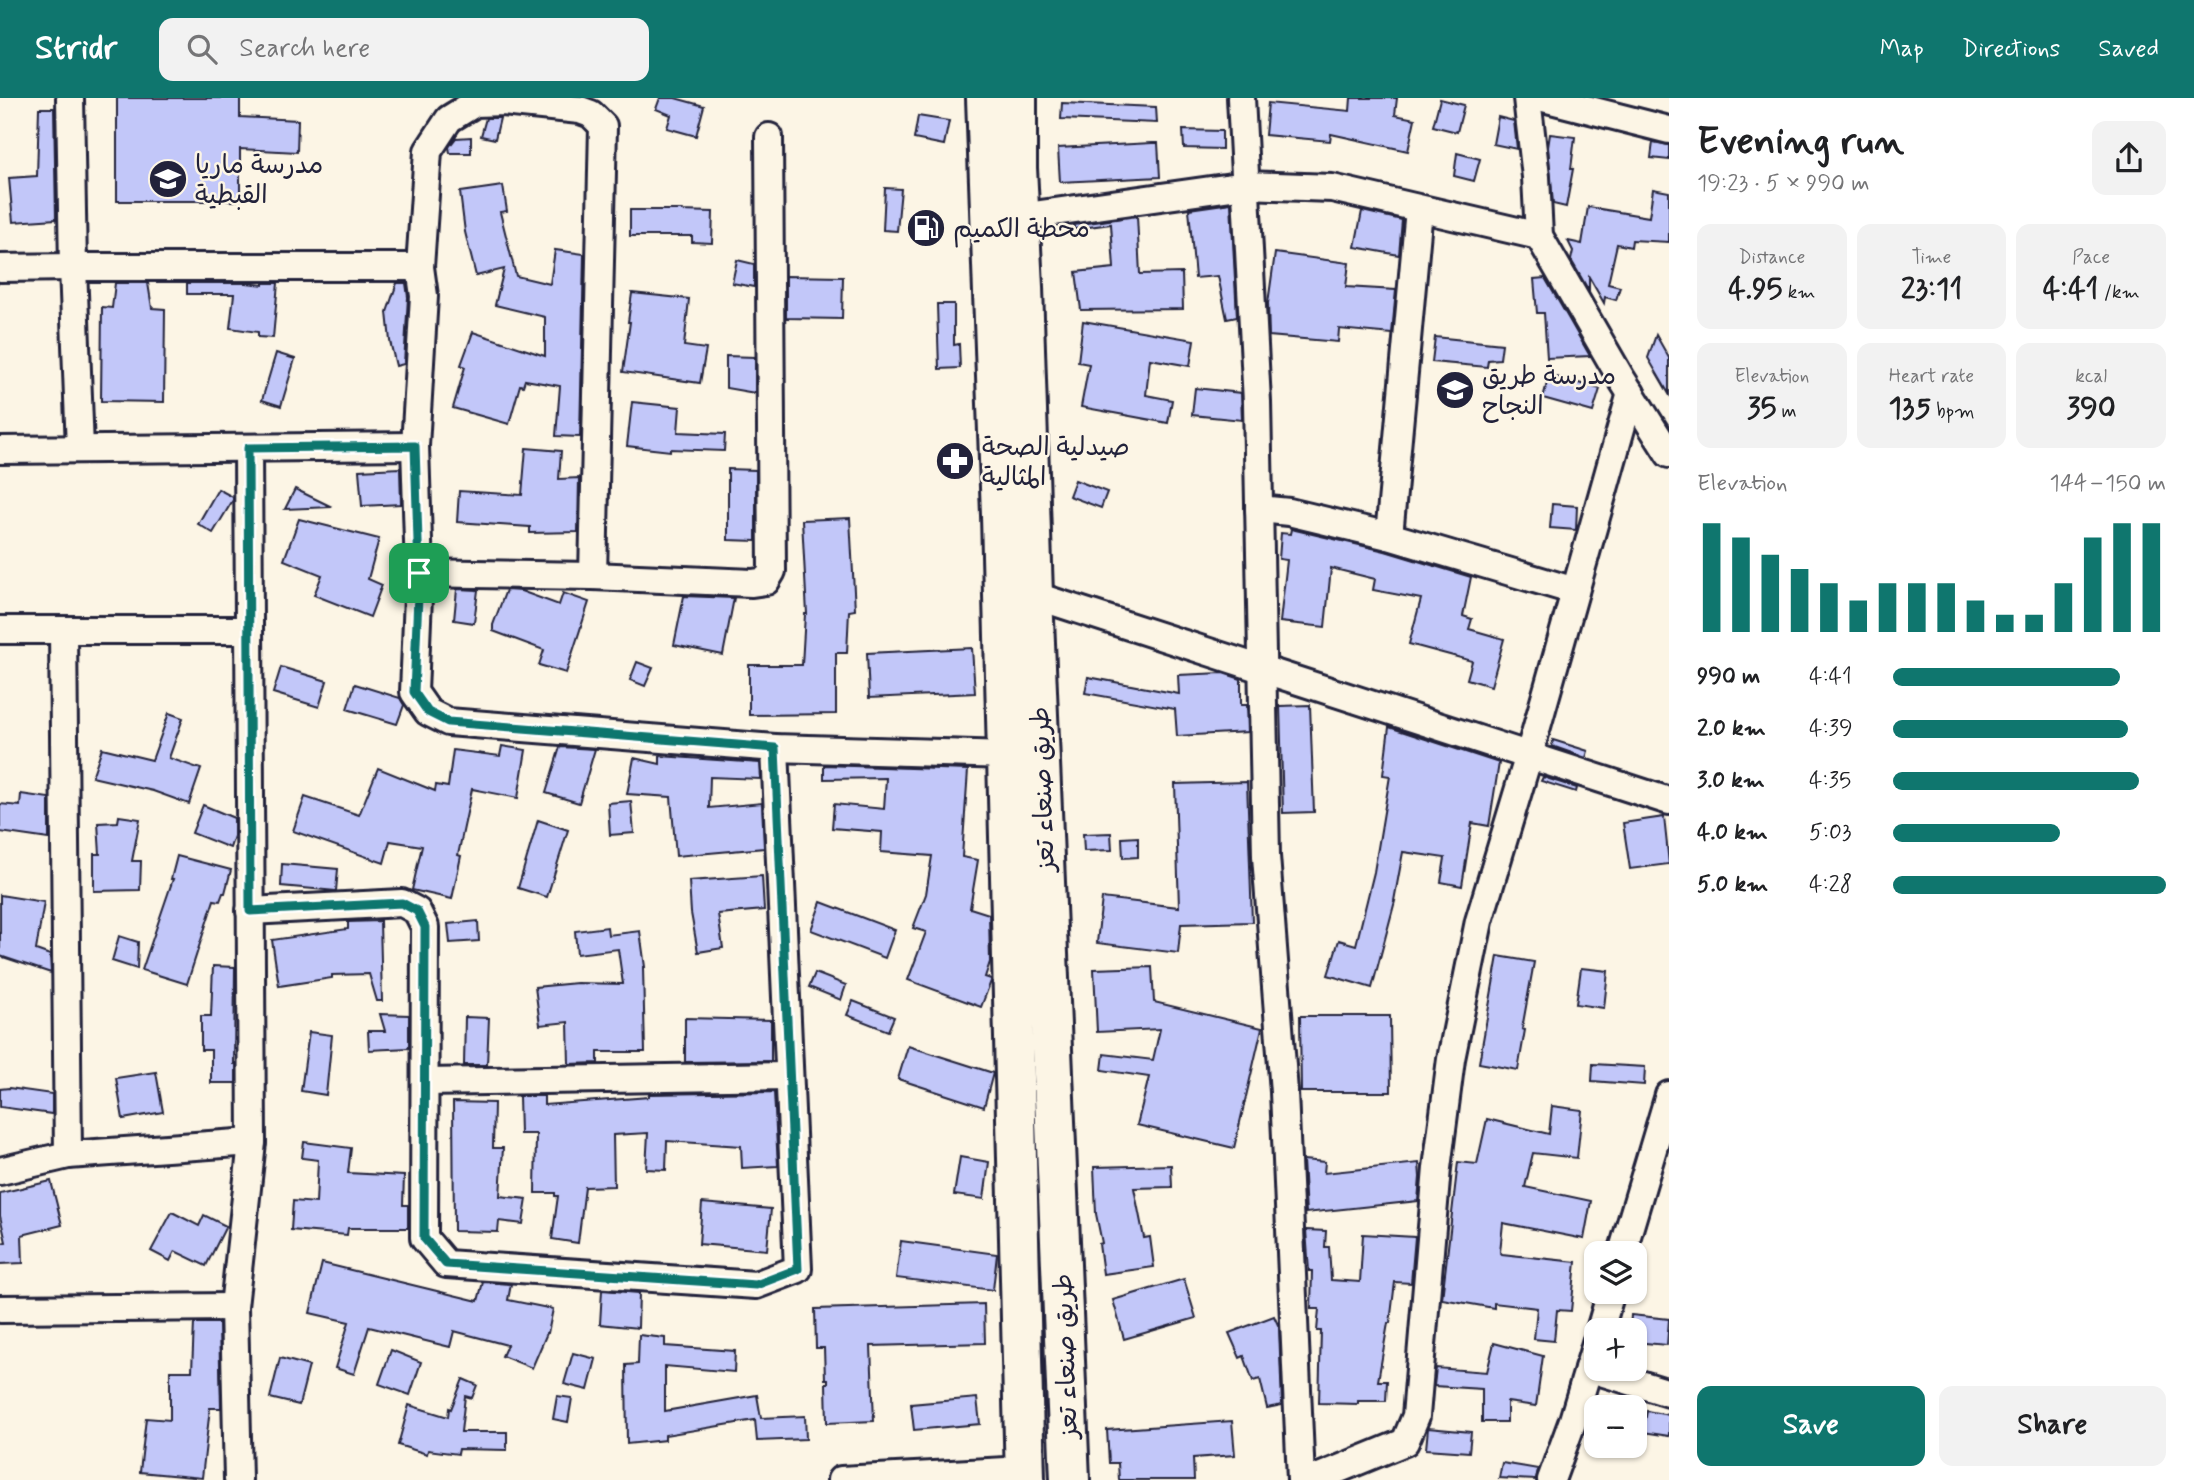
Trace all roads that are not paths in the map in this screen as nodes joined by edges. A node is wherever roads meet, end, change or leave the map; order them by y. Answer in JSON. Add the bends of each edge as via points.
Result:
{"nodes":[{"id":1,"x":70,"y":98,"type":"edge"},
{"id":2,"x":986,"y":98,"type":"edge"},
{"id":3,"x":1017,"y":98,"type":"edge"},
{"id":4,"x":1241,"y":98,"type":"edge"},
{"id":5,"x":1527,"y":98,"type":"edge"},
{"id":6,"x":1559,"y":100,"type":"edge"},
{"id":7,"x":1669,"y":130,"type":"edge"},
{"id":8,"x":769,"y":137,"type":"dead end"},
{"id":9,"x":1246,"y":185,"type":"junction"},
{"id":10,"x":1419,"y":209,"type":"junction"},
{"id":11,"x":1020,"y":217,"type":"junction"},
{"id":12,"x":1539,"y":236,"type":"junction"},
{"id":13,"x":73,"y":267,"type":"junction"},
{"id":14,"x":420,"y":267,"type":"junction"},
{"id":15,"x":0,"y":268,"type":"edge"},
{"id":16,"x":1008,"y":286,"type":"junction"},
{"id":17,"x":1630,"y":393,"type":"junction"},
{"id":18,"x":415,"y":446,"type":"junction"},
{"id":19,"x":248,"y":448,"type":"junction"},
{"id":20,"x":80,"y":449,"type":"junction"},
{"id":21,"x":0,"y":450,"type":"edge"},
{"id":22,"x":1669,"y":454,"type":"edge"},
{"id":23,"x":1259,"y":509,"type":"junction"},
{"id":24,"x":1388,"y":536,"type":"junction"},
{"id":25,"x":419,"y":573,"type":"junction"},
{"id":26,"x":593,"y":576,"type":"junction"},
{"id":27,"x":1575,"y":591,"type":"junction"},
{"id":28,"x":1033,"y":595,"type":"junction"},
{"id":29,"x":0,"y":630,"type":"edge"},
{"id":30,"x":63,"y":630,"type":"junction"},
{"id":31,"x":249,"y":630,"type":"junction"},
{"id":32,"x":1263,"y":670,"type":"junction"},
{"id":33,"x":775,"y":748,"type":"junction"},
{"id":34,"x":1008,"y":755,"type":"junction"},
{"id":35,"x":1529,"y":755,"type":"junction"},
{"id":36,"x":1669,"y":800,"type":"edge"},
{"id":37,"x":250,"y":911,"type":"junction"},
{"id":38,"x":789,"y":1076,"type":"junction"},
{"id":39,"x":425,"y":1082,"type":"junction"},
{"id":40,"x":1669,"y":1095,"type":"edge"},
{"id":41,"x":252,"y":1142,"type":"junction"},
{"id":42,"x":68,"y":1154,"type":"junction"},
{"id":43,"x":0,"y":1171,"type":"edge"},
{"id":44,"x":1626,"y":1241,"type":"edge"},
{"id":45,"x":234,"y":1307,"type":"junction"},
{"id":46,"x":0,"y":1309,"type":"edge"},
{"id":47,"x":1584,"y":1380,"type":"edge"},
{"id":48,"x":1630,"y":1381,"type":"edge"},
{"id":49,"x":1669,"y":1393,"type":"edge"},
{"id":50,"x":1025,"y":1475,"type":"edge"},
{"id":51,"x":238,"y":1480,"type":"edge"},
{"id":52,"x":841,"y":1480,"type":"edge"},
{"id":53,"x":1070,"y":1480,"type":"edge"},
{"id":54,"x":1301,"y":1480,"type":"edge"},
{"id":55,"x":1312,"y":1480,"type":"edge"},
{"id":56,"x":1551,"y":1480,"type":"edge"}],
"edges":[{"from":1,"to":13,"type":"street"},
{"from":2,"to":16,"type":"highway","name":"طريق صنعاء تعز"},
{"from":3,"to":11,"type":"highway","name":"طريق صنعاء تعز"},
{"from":4,"to":9,"type":"street"},
{"from":5,"to":12,"type":"street"},
{"from":6,"to":7,"type":"street"},
{"from":8,"to":26,"type":"street","via":[[772,571],[766,581],[752,583]]},
{"from":9,"to":10,"type":"street","via":[[1332,188]]},
{"from":9,"to":11,"type":"street"},
{"from":9,"to":23,"type":"street"},
{"from":10,"to":12,"type":"street"},
{"from":10,"to":24,"type":"street"},
{"from":11,"to":16,"type":"highway","name":"طريق صنعاء تعز"},
{"from":12,"to":17,"type":"street"},
{"from":13,"to":14,"type":"street"},
{"from":13,"to":15,"type":"street"},
{"from":13,"to":20,"type":"street"},
{"from":14,"to":18,"type":"street","via":[[424,296]]},
{"from":14,"to":26,"type":"street","via":[[428,151],[449,119],[475,103],[503,102],[580,110],[603,126]]},
{"from":16,"to":28,"type":"highway","name":"طريق صنعاء تعز"},
{"from":16,"to":34,"type":"highway","name":"طريق صنعاء تعز","via":[[1001,516]]},
{"from":17,"to":22,"type":"street"},
{"from":17,"to":27,"type":"street"},
{"from":18,"to":19,"type":"street"},
{"from":18,"to":25,"type":"street"},
{"from":19,"to":20,"type":"street"},
{"from":19,"to":31,"type":"street"},
{"from":20,"to":21,"type":"street"},
{"from":23,"to":24,"type":"street"},
{"from":23,"to":32,"type":"street"},
{"from":24,"to":27,"type":"street"},
{"from":25,"to":26,"type":"street"},
{"from":25,"to":33,"type":"street","via":[[414,692],[428,712],[448,722]]},
{"from":27,"to":35,"type":"street"},
{"from":28,"to":32,"type":"street"},
{"from":28,"to":53,"type":"highway","name":"طريق صنعاء تعز"},
{"from":29,"to":30,"type":"street"},
{"from":30,"to":31,"type":"street"},
{"from":30,"to":42,"type":"street"},
{"from":31,"to":37,"type":"street"},
{"from":32,"to":35,"type":"street"},
{"from":32,"to":54,"type":"street","via":[[1266,856],[1284,1092]]},
{"from":33,"to":34,"type":"street"},
{"from":33,"to":38,"type":"street"},
{"from":34,"to":50,"type":"highway","name":"طريق صنعاء تعز"},
{"from":35,"to":36,"type":"street"},
{"from":35,"to":55,"type":"street","via":[[1479,920],[1451,1059],[1416,1416],[1405,1442]]},
{"from":37,"to":39,"type":"street","via":[[402,903],[417,911],[425,927]]},
{"from":37,"to":41,"type":"street"},
{"from":38,"to":39,"type":"street"},
{"from":38,"to":39,"type":"street","via":[[798,1269],[756,1285],[446,1264],[424,1238]]},
{"from":40,"to":44,"type":"street"},
{"from":41,"to":42,"type":"street"},
{"from":41,"to":45,"type":"street"},
{"from":42,"to":43,"type":"street"},
{"from":45,"to":46,"type":"street"},
{"from":45,"to":51,"type":"street"},
{"from":47,"to":56,"type":"street"},
{"from":48,"to":49,"type":"street"},
{"from":50,"to":52,"type":"street"}]}
